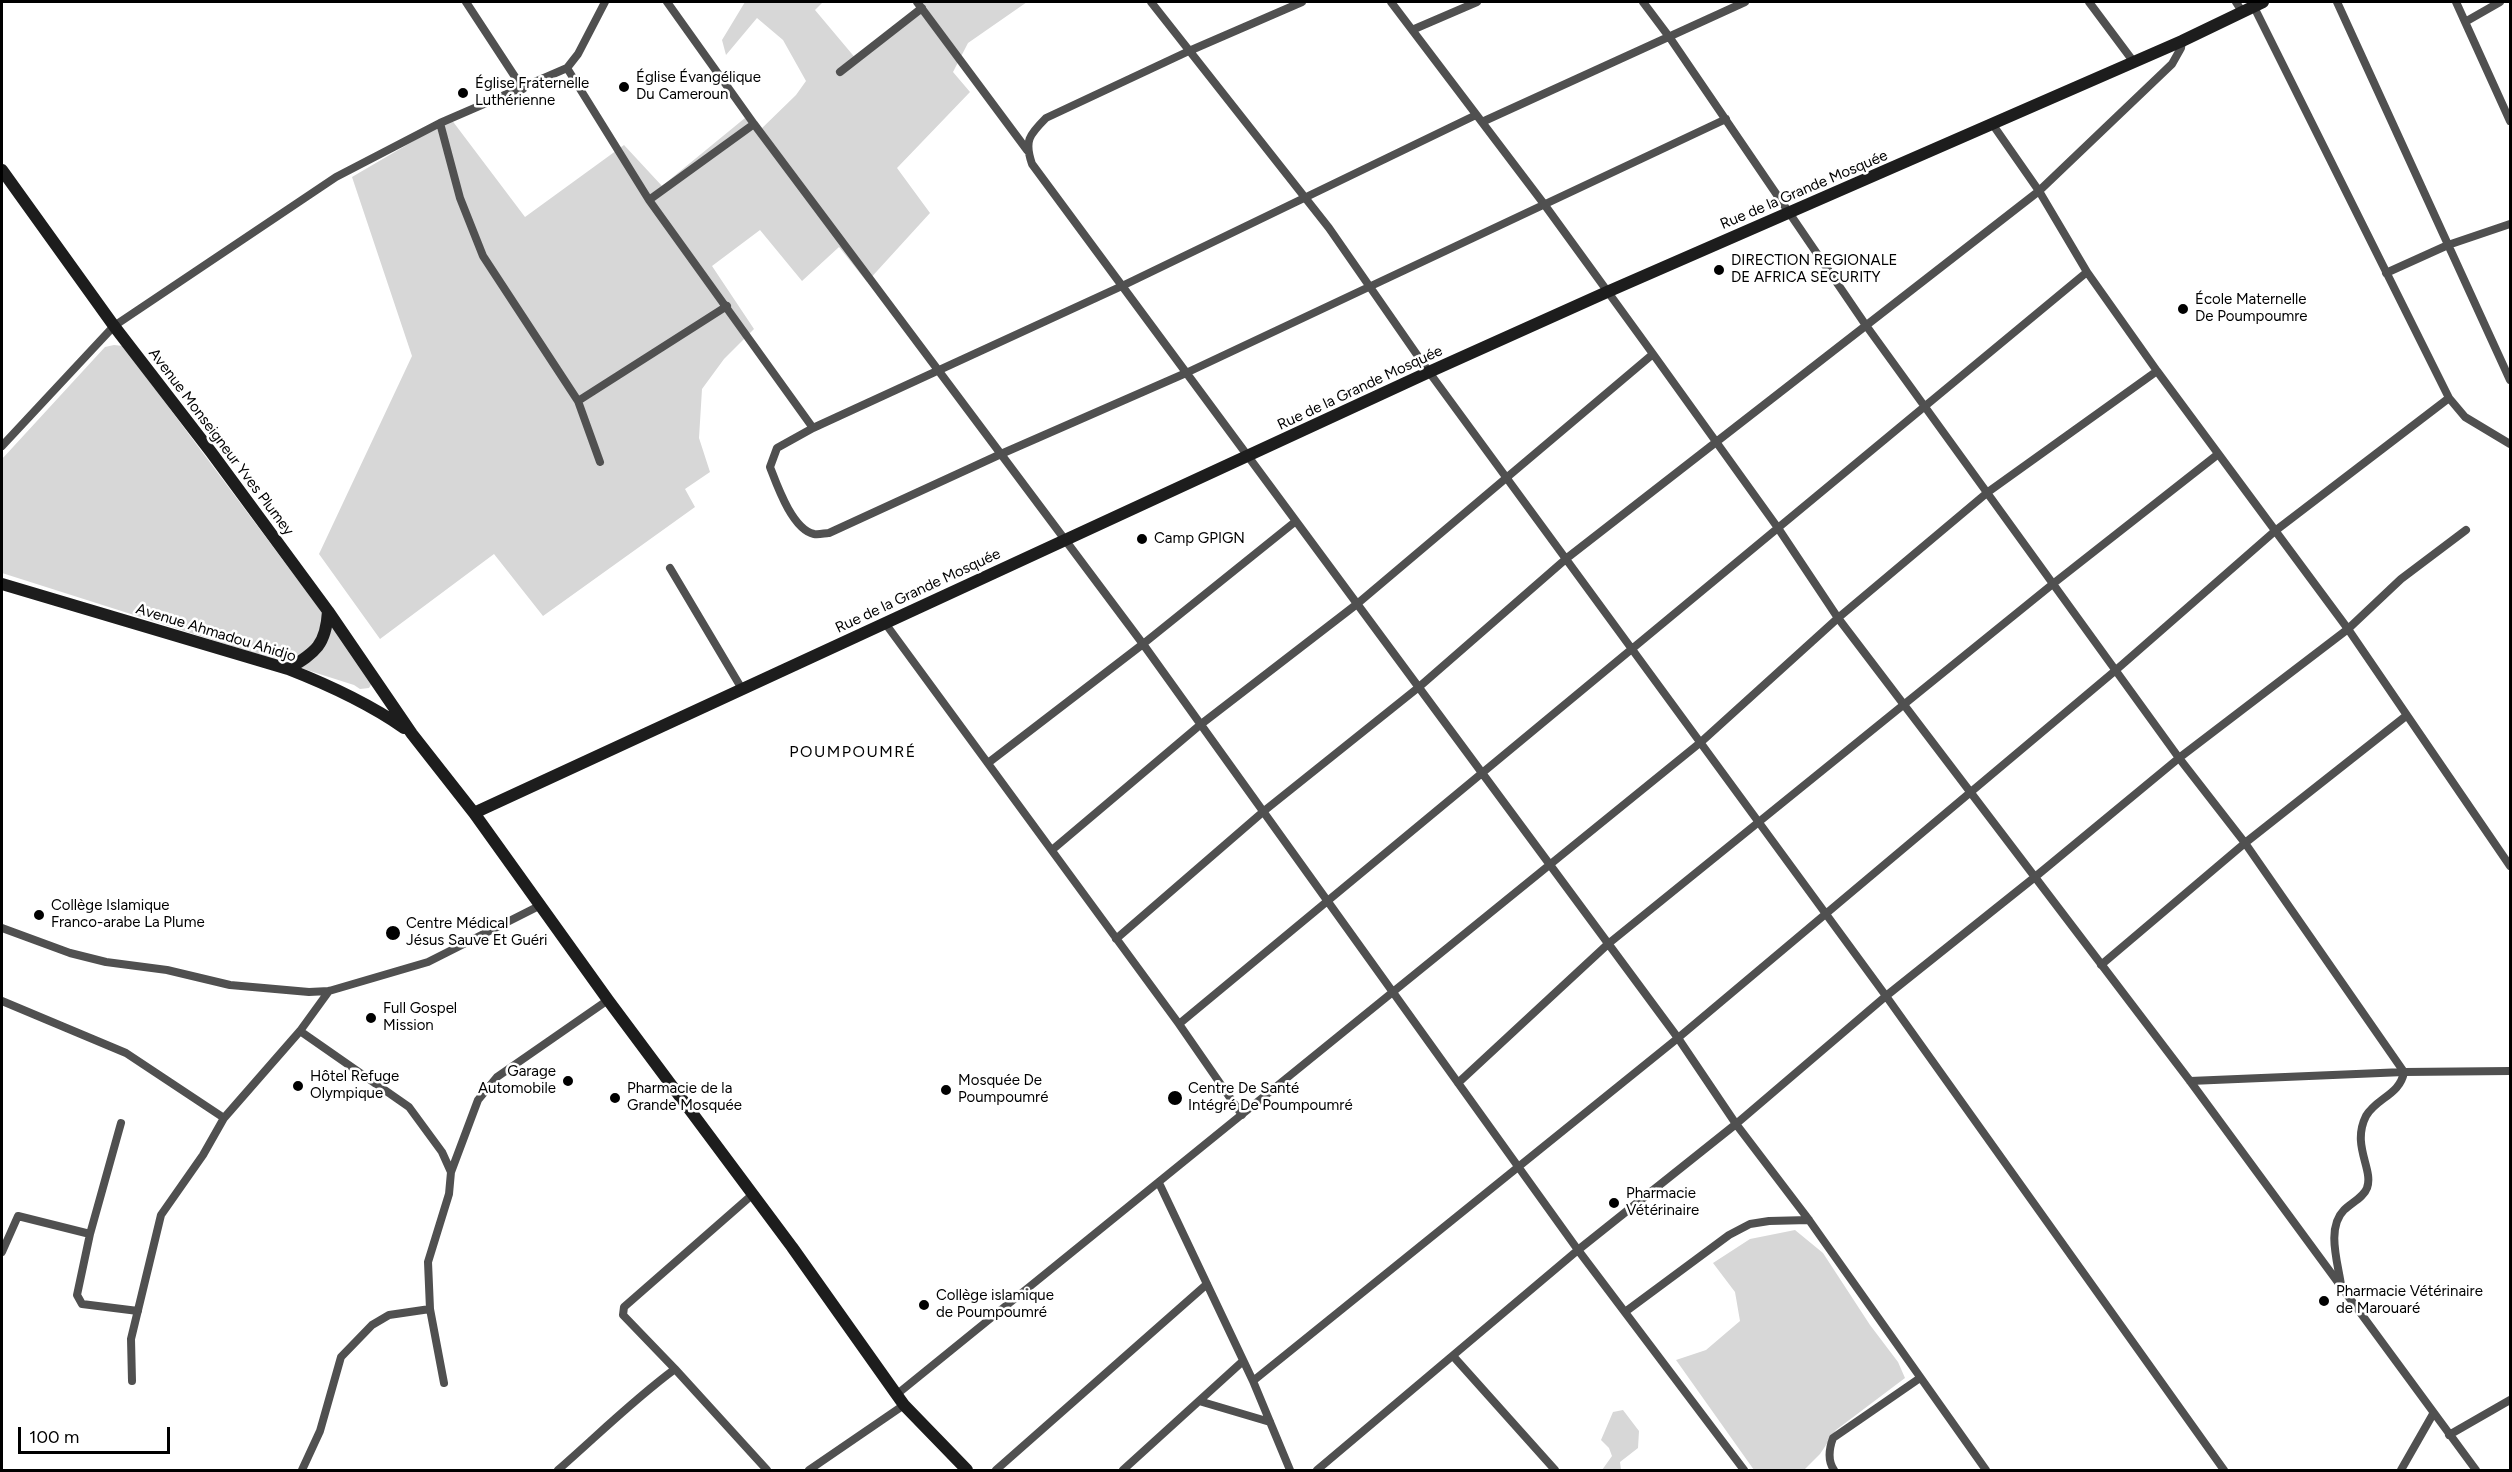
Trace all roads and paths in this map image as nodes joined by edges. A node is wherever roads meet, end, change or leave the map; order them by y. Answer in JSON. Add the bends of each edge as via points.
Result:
{"nodes":[{"id":1,"x":466,"y":2,"type":"edge"},
{"id":2,"x":605,"y":2,"type":"edge"},
{"id":3,"x":667,"y":2,"type":"edge"},
{"id":4,"x":1151,"y":2,"type":"edge"},
{"id":5,"x":1302,"y":2,"type":"edge"},
{"id":6,"x":1390,"y":2,"type":"edge"},
{"id":7,"x":1477,"y":2,"type":"edge"},
{"id":8,"x":1643,"y":2,"type":"edge"},
{"id":9,"x":1745,"y":2,"type":"edge"},
{"id":10,"x":2089,"y":2,"type":"edge"},
{"id":11,"x":2236,"y":2,"type":"edge"},
{"id":12,"x":2337,"y":2,"type":"edge"},
{"id":13,"x":2456,"y":2,"type":"edge"},
{"id":14,"x":2500,"y":2,"type":"edge"},
{"id":15,"x":919,"y":5,"type":"edge"},
{"id":16,"x":2253,"y":7,"type":"edge"},
{"id":17,"x":2464,"y":22,"type":"junction"},
{"id":18,"x":1412,"y":30,"type":"junction"},
{"id":19,"x":1670,"y":38,"type":"junction"},
{"id":20,"x":2182,"y":42,"type":"junction"},
{"id":21,"x":1190,"y":51,"type":"junction"},
{"id":22,"x":2133,"y":61,"type":"junction"},
{"id":23,"x":567,"y":68,"type":"junction"},
{"id":24,"x":840,"y":72,"type":"dead end"},
{"id":25,"x":523,"y":89,"type":"junction"},
{"id":26,"x":2506,"y":102,"type":"edge"},
{"id":27,"x":1479,"y":119,"type":"junction"},
{"id":28,"x":1726,"y":119,"type":"junction"},
{"id":29,"x":2511,"y":121,"type":"edge"},
{"id":30,"x":440,"y":123,"type":"junction"},
{"id":31,"x":754,"y":124,"type":"junction"},
{"id":32,"x":1993,"y":125,"type":"junction"},
{"id":33,"x":1027,"y":150,"type":"junction"},
{"id":34,"x":2,"y":170,"type":"edge"},
{"id":35,"x":2039,"y":191,"type":"junction"},
{"id":36,"x":1306,"y":198,"type":"junction"},
{"id":37,"x":650,"y":200,"type":"junction"},
{"id":38,"x":1544,"y":204,"type":"junction"},
{"id":39,"x":1790,"y":213,"type":"junction"},
{"id":40,"x":2511,"y":224,"type":"edge"},
{"id":41,"x":2448,"y":245,"type":"junction"},
{"id":42,"x":2088,"y":272,"type":"junction"},
{"id":43,"x":2386,"y":273,"type":"junction"},
{"id":44,"x":1370,"y":285,"type":"junction"},
{"id":45,"x":1122,"y":286,"type":"junction"},
{"id":46,"x":1607,"y":291,"type":"junction"},
{"id":47,"x":727,"y":306,"type":"junction"},
{"id":48,"x":1865,"y":324,"type":"junction"},
{"id":49,"x":114,"y":326,"type":"junction"},
{"id":50,"x":1653,"y":354,"type":"junction"},
{"id":51,"x":2157,"y":370,"type":"junction"},
{"id":52,"x":939,"y":372,"type":"junction"},
{"id":53,"x":1429,"y":372,"type":"junction"},
{"id":54,"x":1186,"y":373,"type":"junction"},
{"id":55,"x":2511,"y":380,"type":"edge"},
{"id":56,"x":2449,"y":398,"type":"junction"},
{"id":57,"x":578,"y":401,"type":"junction"},
{"id":58,"x":1925,"y":406,"type":"junction"},
{"id":59,"x":813,"y":428,"type":"junction"},
{"id":60,"x":1715,"y":441,"type":"junction"},
{"id":61,"x":2511,"y":444,"type":"edge"},
{"id":62,"x":2,"y":446,"type":"edge"},
{"id":63,"x":1001,"y":454,"type":"junction"},
{"id":64,"x":2217,"y":455,"type":"junction"},
{"id":65,"x":1248,"y":456,"type":"junction"},
{"id":66,"x":600,"y":462,"type":"dead end"},
{"id":67,"x":1505,"y":477,"type":"junction"},
{"id":68,"x":1988,"y":492,"type":"junction"},
{"id":69,"x":1296,"y":521,"type":"junction"},
{"id":70,"x":1778,"y":528,"type":"junction"},
{"id":71,"x":2466,"y":530,"type":"dead end"},
{"id":72,"x":2275,"y":531,"type":"junction"},
{"id":73,"x":1066,"y":541,"type":"junction"},
{"id":74,"x":1567,"y":558,"type":"junction"},
{"id":75,"x":670,"y":568,"type":"dead end"},
{"id":76,"x":2054,"y":583,"type":"junction"},
{"id":77,"x":2,"y":584,"type":"edge"},
{"id":78,"x":1357,"y":604,"type":"junction"},
{"id":79,"x":328,"y":611,"type":"junction"},
{"id":80,"x":1838,"y":618,"type":"junction"},
{"id":81,"x":885,"y":623,"type":"junction"},
{"id":82,"x":2348,"y":629,"type":"junction"},
{"id":83,"x":1143,"y":644,"type":"junction"},
{"id":84,"x":1632,"y":648,"type":"junction"},
{"id":85,"x":288,"y":669,"type":"junction"},
{"id":86,"x":2116,"y":670,"type":"junction"},
{"id":87,"x":1419,"y":687,"type":"junction"},
{"id":88,"x":742,"y":689,"type":"junction"},
{"id":89,"x":1904,"y":705,"type":"junction"},
{"id":90,"x":2406,"y":716,"type":"junction"},
{"id":91,"x":1200,"y":725,"type":"junction"},
{"id":92,"x":412,"y":734,"type":"junction"},
{"id":93,"x":1701,"y":742,"type":"junction"},
{"id":94,"x":2179,"y":758,"type":"junction"},
{"id":95,"x":988,"y":763,"type":"junction"},
{"id":96,"x":1482,"y":773,"type":"junction"},
{"id":97,"x":1971,"y":792,"type":"junction"},
{"id":98,"x":1264,"y":811,"type":"junction"},
{"id":99,"x":474,"y":813,"type":"junction"},
{"id":100,"x":1759,"y":822,"type":"junction"},
{"id":101,"x":2245,"y":843,"type":"junction"},
{"id":102,"x":1052,"y":850,"type":"junction"},
{"id":103,"x":1550,"y":865,"type":"junction"},
{"id":104,"x":2511,"y":866,"type":"edge"},
{"id":105,"x":2035,"y":877,"type":"junction"},
{"id":106,"x":1329,"y":900,"type":"junction"},
{"id":107,"x":540,"y":905,"type":"junction"},
{"id":108,"x":1826,"y":914,"type":"junction"},
{"id":109,"x":2,"y":928,"type":"edge"},
{"id":110,"x":1116,"y":939,"type":"junction"},
{"id":111,"x":1608,"y":944,"type":"junction"},
{"id":112,"x":2101,"y":965,"type":"junction"},
{"id":113,"x":330,"y":991,"type":"junction"},
{"id":114,"x":1393,"y":992,"type":"junction"},
{"id":115,"x":1886,"y":996,"type":"junction"},
{"id":116,"x":608,"y":1000,"type":"junction"},
{"id":117,"x":2,"y":1001,"type":"edge"},
{"id":118,"x":1179,"y":1024,"type":"junction"},
{"id":119,"x":300,"y":1031,"type":"junction"},
{"id":120,"x":1678,"y":1038,"type":"junction"},
{"id":121,"x":2511,"y":1071,"type":"edge"},
{"id":122,"x":2404,"y":1072,"type":"junction"},
{"id":123,"x":2190,"y":1082,"type":"junction"},
{"id":124,"x":1458,"y":1083,"type":"junction"},
{"id":125,"x":1242,"y":1115,"type":"junction"},
{"id":126,"x":224,"y":1118,"type":"junction"},
{"id":127,"x":121,"y":1123,"type":"dead end"},
{"id":128,"x":1736,"y":1124,"type":"junction"},
{"id":129,"x":1519,"y":1166,"type":"junction"},
{"id":130,"x":451,"y":1172,"type":"junction"},
{"id":131,"x":1159,"y":1183,"type":"junction"},
{"id":132,"x":752,"y":1195,"type":"junction"},
{"id":133,"x":1809,"y":1221,"type":"junction"},
{"id":134,"x":90,"y":1234,"type":"junction"},
{"id":135,"x":1578,"y":1250,"type":"junction"},
{"id":136,"x":2,"y":1252,"type":"edge"},
{"id":137,"x":1207,"y":1284,"type":"junction"},
{"id":138,"x":2341,"y":1288,"type":"junction"},
{"id":139,"x":430,"y":1309,"type":"junction"},
{"id":140,"x":138,"y":1311,"type":"junction"},
{"id":141,"x":1625,"y":1312,"type":"junction"},
{"id":142,"x":1453,"y":1356,"type":"junction"},
{"id":143,"x":1243,"y":1361,"type":"junction"},
{"id":144,"x":675,"y":1369,"type":"junction"},
{"id":145,"x":1920,"y":1378,"type":"junction"},
{"id":146,"x":132,"y":1381,"type":"dead end"},
{"id":147,"x":1253,"y":1381,"type":"junction"},
{"id":148,"x":444,"y":1383,"type":"dead end"},
{"id":149,"x":900,"y":1400,"type":"junction"},
{"id":150,"x":2511,"y":1400,"type":"edge"},
{"id":151,"x":1199,"y":1401,"type":"junction"},
{"id":152,"x":2433,"y":1414,"type":"junction"},
{"id":153,"x":1270,"y":1422,"type":"junction"},
{"id":154,"x":2449,"y":1435,"type":"junction"},
{"id":155,"x":302,"y":1470,"type":"edge"},
{"id":156,"x":558,"y":1470,"type":"edge"},
{"id":157,"x":767,"y":1470,"type":"edge"},
{"id":158,"x":809,"y":1470,"type":"edge"},
{"id":159,"x":966,"y":1470,"type":"edge"},
{"id":160,"x":996,"y":1470,"type":"edge"},
{"id":161,"x":1123,"y":1470,"type":"edge"},
{"id":162,"x":1290,"y":1470,"type":"edge"},
{"id":163,"x":1317,"y":1470,"type":"edge"},
{"id":164,"x":1555,"y":1470,"type":"edge"},
{"id":165,"x":1744,"y":1470,"type":"edge"},
{"id":166,"x":1834,"y":1470,"type":"edge"},
{"id":167,"x":1986,"y":1470,"type":"edge"},
{"id":168,"x":2224,"y":1470,"type":"edge"},
{"id":169,"x":2402,"y":1470,"type":"edge"},
{"id":170,"x":2476,"y":1470,"type":"edge"}],
"edges":[{"from":1,"to":25,"type":"street"},
{"from":2,"to":23,"type":"street"},
{"from":3,"to":31,"type":"street"},
{"from":4,"to":21,"type":"street"},
{"from":5,"to":21,"type":"street"},
{"from":6,"to":18,"type":"street"},
{"from":7,"to":18,"type":"street"},
{"from":8,"to":19,"type":"street"},
{"from":9,"to":19,"type":"street"},
{"from":10,"to":22,"type":"street"},
{"from":11,"to":16,"type":"street"},
{"from":12,"to":41,"type":"street"},
{"from":13,"to":17,"type":"street"},
{"from":14,"to":17,"type":"street"},
{"from":15,"to":24,"type":"street"},
{"from":15,"to":33,"type":"street"},
{"from":16,"to":20,"type":"main road","name":"Rue de la Grande Mosquée"},
{"from":16,"to":43,"type":"street"},
{"from":17,"to":26,"type":"street"},
{"from":18,"to":27,"type":"street"},
{"from":19,"to":27,"type":"street"},
{"from":19,"to":28,"type":"street"},
{"from":20,"to":22,"type":"main road","name":"Rue de la Grande Mosquée"},
{"from":20,"to":35,"type":"street","via":[[2172,64]]},
{"from":21,"to":33,"type":"street","via":[[1046,118],[1031,133]]},
{"from":21,"to":36,"type":"street"},
{"from":22,"to":32,"type":"main road","name":"Rue de la Grande Mosquée"},
{"from":23,"to":25,"type":"street"},
{"from":23,"to":37,"type":"street"},
{"from":25,"to":30,"type":"street"},
{"from":26,"to":29,"type":"street"},
{"from":27,"to":36,"type":"street"},
{"from":27,"to":38,"type":"street"},
{"from":28,"to":38,"type":"street"},
{"from":28,"to":39,"type":"street"},
{"from":30,"to":49,"type":"street","via":[[336,177]]},
{"from":30,"to":57,"type":"street","via":[[460,198],[483,256]]},
{"from":31,"to":37,"type":"street"},
{"from":31,"to":52,"type":"street"},
{"from":32,"to":35,"type":"street"},
{"from":32,"to":39,"type":"main road","name":"Rue de la Grande Mosquée"},
{"from":33,"to":45,"type":"street","via":[[1032,164]]},
{"from":34,"to":49,"type":"main road","name":"Avenue Monseigneur Yves Plumey"},
{"from":35,"to":42,"type":"street"},
{"from":35,"to":48,"type":"street"},
{"from":36,"to":44,"type":"street"},
{"from":36,"to":45,"type":"street"},
{"from":37,"to":47,"type":"street"},
{"from":38,"to":44,"type":"street"},
{"from":38,"to":46,"type":"street"},
{"from":39,"to":46,"type":"main road","name":"Rue de la Grande Mosquée"},
{"from":39,"to":48,"type":"street"},
{"from":40,"to":41,"type":"street"},
{"from":41,"to":43,"type":"street"},
{"from":41,"to":55,"type":"street"},
{"from":42,"to":51,"type":"street"},
{"from":42,"to":58,"type":"street"},
{"from":43,"to":56,"type":"street"},
{"from":44,"to":53,"type":"street"},
{"from":44,"to":54,"type":"street"},
{"from":45,"to":52,"type":"street"},
{"from":45,"to":54,"type":"street"},
{"from":46,"to":50,"type":"street"},
{"from":46,"to":53,"type":"main road","name":"Rue de la Grande Mosquée"},
{"from":47,"to":57,"type":"street"},
{"from":47,"to":59,"type":"street"},
{"from":48,"to":58,"type":"street"},
{"from":48,"to":60,"type":"street"},
{"from":49,"to":62,"type":"street"},
{"from":49,"to":79,"type":"main road","name":"Avenue Monseigneur Yves Plumey"},
{"from":50,"to":60,"type":"street"},
{"from":50,"to":67,"type":"street"},
{"from":51,"to":64,"type":"street"},
{"from":51,"to":68,"type":"street"},
{"from":52,"to":59,"type":"street"},
{"from":52,"to":63,"type":"street"},
{"from":53,"to":65,"type":"main road","name":"Rue de la Grande Mosquée"},
{"from":53,"to":67,"type":"street"},
{"from":54,"to":63,"type":"street"},
{"from":54,"to":65,"type":"street"},
{"from":56,"to":61,"type":"street","via":[[2465,417]]},
{"from":56,"to":72,"type":"street"},
{"from":57,"to":66,"type":"street"},
{"from":58,"to":68,"type":"street"},
{"from":58,"to":70,"type":"street"},
{"from":59,"to":63,"type":"street","via":[[777,448],[770,467],[799,524],[813,534],[829,533]]},
{"from":60,"to":70,"type":"street"},
{"from":60,"to":74,"type":"street"},
{"from":63,"to":73,"type":"street"},
{"from":64,"to":72,"type":"street"},
{"from":64,"to":76,"type":"street"},
{"from":65,"to":69,"type":"street"},
{"from":65,"to":73,"type":"main road","name":"Rue de la Grande Mosquée"},
{"from":67,"to":74,"type":"street"},
{"from":67,"to":78,"type":"street"},
{"from":68,"to":76,"type":"street"},
{"from":68,"to":80,"type":"street"},
{"from":69,"to":78,"type":"street"},
{"from":69,"to":83,"type":"street"},
{"from":70,"to":80,"type":"street"},
{"from":70,"to":84,"type":"street"},
{"from":71,"to":82,"type":"street","via":[[2401,579]]},
{"from":72,"to":82,"type":"street"},
{"from":72,"to":86,"type":"street"},
{"from":73,"to":81,"type":"main road","name":"Rue de la Grande Mosquée"},
{"from":73,"to":83,"type":"street"},
{"from":74,"to":84,"type":"street"},
{"from":74,"to":87,"type":"street"},
{"from":75,"to":88,"type":"street"},
{"from":76,"to":86,"type":"street"},
{"from":76,"to":89,"type":"street"},
{"from":77,"to":85,"type":"main road","name":"Avenue Ahmadou Ahidjo"},
{"from":78,"to":87,"type":"street"},
{"from":78,"to":91,"type":"street"},
{"from":79,"to":85,"type":"main road","via":[[319,647]]},
{"from":79,"to":92,"type":"main road","name":"Avenue Monseigneur Yves Plumey"},
{"from":80,"to":89,"type":"street"},
{"from":80,"to":93,"type":"street"},
{"from":81,"to":88,"type":"main road","name":"Rue de la Grande Mosquée"},
{"from":81,"to":95,"type":"street"},
{"from":82,"to":90,"type":"street"},
{"from":82,"to":94,"type":"street"},
{"from":83,"to":91,"type":"street"},
{"from":83,"to":95,"type":"street"},
{"from":84,"to":93,"type":"street"},
{"from":84,"to":96,"type":"street"},
{"from":85,"to":92,"type":"main road","name":"Avenue Ahmadou Ahidjo","via":[[331,686]]},
{"from":86,"to":94,"type":"street"},
{"from":86,"to":97,"type":"street"},
{"from":87,"to":96,"type":"street"},
{"from":87,"to":98,"type":"street"},
{"from":88,"to":99,"type":"main road","name":"Rue de la Grande Mosquée"},
{"from":89,"to":97,"type":"street"},
{"from":89,"to":100,"type":"street"},
{"from":90,"to":101,"type":"street"},
{"from":90,"to":104,"type":"street"},
{"from":91,"to":98,"type":"street"},
{"from":91,"to":102,"type":"street"},
{"from":92,"to":99,"type":"main road"},
{"from":93,"to":100,"type":"street"},
{"from":93,"to":103,"type":"street"},
{"from":94,"to":101,"type":"street"},
{"from":94,"to":105,"type":"street"},
{"from":95,"to":102,"type":"street"},
{"from":96,"to":103,"type":"street"},
{"from":96,"to":106,"type":"street"},
{"from":97,"to":105,"type":"street"},
{"from":97,"to":108,"type":"street"},
{"from":98,"to":106,"type":"street"},
{"from":98,"to":110,"type":"street"},
{"from":99,"to":107,"type":"main road"},
{"from":100,"to":108,"type":"street"},
{"from":100,"to":111,"type":"street"},
{"from":101,"to":112,"type":"street"},
{"from":101,"to":122,"type":"street"},
{"from":102,"to":110,"type":"street"},
{"from":103,"to":111,"type":"street"},
{"from":103,"to":114,"type":"street"},
{"from":105,"to":112,"type":"street"},
{"from":105,"to":115,"type":"street"},
{"from":106,"to":114,"type":"street"},
{"from":106,"to":118,"type":"street"},
{"from":107,"to":113,"type":"street","via":[[428,962]]},
{"from":107,"to":116,"type":"main road"},
{"from":108,"to":115,"type":"street"},
{"from":108,"to":120,"type":"street"},
{"from":109,"to":113,"type":"street","via":[[106,962],[230,984]]},
{"from":110,"to":118,"type":"street"},
{"from":111,"to":120,"type":"street"},
{"from":111,"to":124,"type":"street"},
{"from":112,"to":123,"type":"street"},
{"from":113,"to":119,"type":"street"},
{"from":114,"to":124,"type":"street"},
{"from":114,"to":125,"type":"street"},
{"from":115,"to":128,"type":"street"},
{"from":115,"to":168,"type":"street"},
{"from":116,"to":130,"type":"street","via":[[497,1077],[478,1100]]},
{"from":116,"to":132,"type":"main road"},
{"from":117,"to":126,"type":"street","via":[[126,1053]]},
{"from":118,"to":125,"type":"street"},
{"from":119,"to":126,"type":"street"},
{"from":119,"to":130,"type":"street","via":[[409,1107],[442,1152]]},
{"from":120,"to":128,"type":"street"},
{"from":120,"to":129,"type":"street"},
{"from":121,"to":122,"type":"street"},
{"from":122,"to":123,"type":"street"},
{"from":122,"to":138,"type":"street","via":[[2400,1085],[2367,1114],[2360,1132],[2368,1186],[2337,1221]]},
{"from":123,"to":138,"type":"street"},
{"from":124,"to":129,"type":"street"},
{"from":125,"to":131,"type":"street"},
{"from":126,"to":140,"type":"street","via":[[161,1215]]},
{"from":127,"to":134,"type":"street"},
{"from":128,"to":133,"type":"street"},
{"from":128,"to":135,"type":"street"},
{"from":129,"to":135,"type":"street"},
{"from":129,"to":147,"type":"street"},
{"from":130,"to":139,"type":"street","via":[[449,1194],[428,1262]]},
{"from":131,"to":137,"type":"street"},
{"from":131,"to":149,"type":"street"},
{"from":132,"to":144,"type":"street","via":[[624,1306],[623,1315]]},
{"from":132,"to":149,"type":"main road"},
{"from":133,"to":141,"type":"street","via":[[1750,1224],[1729,1235]]},
{"from":133,"to":145,"type":"street"},
{"from":134,"to":136,"type":"street","via":[[18,1216]]},
{"from":134,"to":140,"type":"street","via":[[78,1300],[82,1304]]},
{"from":135,"to":141,"type":"street"},
{"from":135,"to":142,"type":"street"},
{"from":137,"to":143,"type":"street"},
{"from":137,"to":160,"type":"street"},
{"from":138,"to":152,"type":"street"},
{"from":139,"to":148,"type":"street"},
{"from":139,"to":155,"type":"street","via":[[388,1315],[372,1325],[341,1357],[320,1431]]},
{"from":140,"to":146,"type":"street","via":[[131,1339]]},
{"from":141,"to":165,"type":"street"},
{"from":142,"to":163,"type":"street"},
{"from":142,"to":164,"type":"street"},
{"from":143,"to":147,"type":"street"},
{"from":143,"to":151,"type":"street"},
{"from":144,"to":156,"type":"street","via":[[611,1420]]},
{"from":144,"to":157,"type":"street"},
{"from":145,"to":166,"type":"street","via":[[1833,1438],[1829,1449]]},
{"from":145,"to":167,"type":"street"},
{"from":147,"to":153,"type":"street"},
{"from":149,"to":158,"type":"street"},
{"from":149,"to":159,"type":"main road"},
{"from":150,"to":154,"type":"street"},
{"from":151,"to":153,"type":"street"},
{"from":151,"to":161,"type":"street"},
{"from":152,"to":154,"type":"street"},
{"from":152,"to":169,"type":"street"},
{"from":153,"to":162,"type":"street"},
{"from":154,"to":170,"type":"street"}]}
